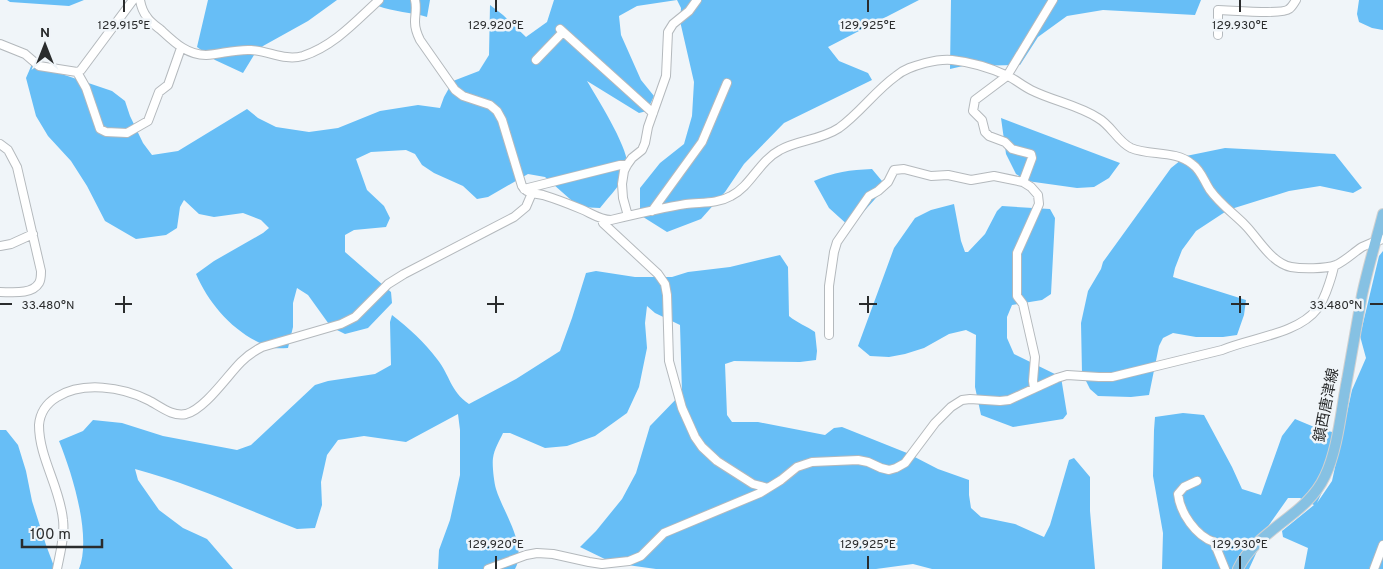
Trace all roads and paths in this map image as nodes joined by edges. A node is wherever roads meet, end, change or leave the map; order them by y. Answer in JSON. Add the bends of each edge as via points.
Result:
{"nodes":[{"id":1,"x":132,"y":0,"type":"edge"},
{"id":2,"x":140,"y":0,"type":"edge"},
{"id":3,"x":379,"y":0,"type":"edge"},
{"id":4,"x":415,"y":0,"type":"edge"},
{"id":5,"x":697,"y":0,"type":"edge"},
{"id":6,"x":1053,"y":0,"type":"edge"},
{"id":7,"x":1296,"y":0,"type":"edge"},
{"id":8,"x":1218,"y":35,"type":"dead end"},
{"id":9,"x":0,"y":44,"type":"edge"},
{"id":10,"x":181,"y":48,"type":"junction"},
{"id":11,"x":536,"y":60,"type":"dead end"},
{"id":12,"x":77,"y":72,"type":"junction"},
{"id":13,"x":1007,"y":76,"type":"junction"},
{"id":14,"x":727,"y":83,"type":"dead end"},
{"id":15,"x":653,"y":113,"type":"junction"},
{"id":16,"x":0,"y":144,"type":"edge"},
{"id":17,"x":627,"y":165,"type":"junction"},
{"id":18,"x":1023,"y":182,"type":"junction"},
{"id":19,"x":524,"y":189,"type":"junction"},
{"id":20,"x":532,"y":193,"type":"junction"},
{"id":21,"x":652,"y":211,"type":"junction"},
{"id":22,"x":1383,"y":214,"type":"edge"},
{"id":23,"x":628,"y":216,"type":"junction"},
{"id":24,"x":602,"y":219,"type":"junction"},
{"id":25,"x":33,"y":234,"type":"junction"},
{"id":26,"x":1379,"y":240,"type":"edge"},
{"id":27,"x":0,"y":246,"type":"edge"},
{"id":28,"x":1334,"y":266,"type":"junction"},
{"id":29,"x":0,"y":292,"type":"edge"},
{"id":30,"x":830,"y":335,"type":"dead end"},
{"id":31,"x":1034,"y":388,"type":"junction"},
{"id":32,"x":1196,"y":481,"type":"dead end"},
{"id":33,"x":768,"y":488,"type":"junction"},
{"id":34,"x":1383,"y":545,"type":"edge"},
{"id":35,"x":602,"y":564,"type":"junction"},
{"id":36,"x":57,"y":569,"type":"edge"},
{"id":37,"x":488,"y":569,"type":"edge"},
{"id":38,"x":590,"y":569,"type":"edge"},
{"id":39,"x":1225,"y":569,"type":"edge"},
{"id":40,"x":1238,"y":569,"type":"edge"},
{"id":41,"x":1374,"y":569,"type":"edge"}],
"edges":[{"from":1,"to":12,"type":"street"},
{"from":2,"to":10,"type":"street","via":[[147,19]]},
{"from":3,"to":10,"type":"street","via":[[332,42],[292,58],[241,49],[206,55]]},
{"from":4,"to":19,"type":"street","via":[[416,31],[420,40],[455,90],[463,96],[490,104],[497,111]]},
{"from":5,"to":15,"type":"street","via":[[668,32],[666,76]]},
{"from":6,"to":13,"type":"street"},
{"from":7,"to":8,"type":"street","via":[[1285,11],[1218,10]]},
{"from":9,"to":12,"type":"street","via":[[25,54],[39,66]]},
{"from":10,"to":12,"type":"street","via":[[168,85],[159,92],[148,120],[127,133],[100,129]]},
{"from":11,"to":15,"type":"street","via":[[562,31]]},
{"from":13,"to":18,"type":"street","via":[[975,100],[973,111],[982,120],[989,136],[1012,149],[1031,154]]},
{"from":13,"to":21,"type":"street","via":[[950,60],[912,67],[896,76],[839,128],[779,150],[733,196]]},
{"from":13,"to":28,"type":"street","via":[[1031,90],[1102,120],[1126,146],[1134,150],[1185,159],[1194,164],[1218,201],[1282,264],[1299,268]]},
{"from":14,"to":21,"type":"street","via":[[702,142]]},
{"from":15,"to":17,"type":"street","via":[[642,150]]},
{"from":16,"to":25,"type":"street","via":[[8,150],[17,167]]},
{"from":17,"to":19,"type":"street"},
{"from":17,"to":23,"type":"street","via":[[622,184]]},
{"from":18,"to":30,"type":"street","via":[[994,176],[971,180],[894,170],[888,182],[869,196],[837,242],[829,286]]},
{"from":18,"to":31,"type":"street","via":[[1038,195],[1039,204],[1017,254],[1017,296],[1023,304],[1035,357]]},
{"from":19,"to":20,"type":"street"},
{"from":20,"to":24,"type":"street"},
{"from":20,"to":36,"type":"street","via":[[526,208],[388,284],[350,320],[252,352],[194,411],[175,414],[138,395],[96,387],[77,388],[56,398],[44,409],[39,422],[43,451],[63,520]]},
{"from":21,"to":23,"type":"street"},
{"from":22,"to":26,"type":"main road","name":"鎮西唐津線"},
{"from":23,"to":24,"type":"street"},
{"from":24,"to":33,"type":"street","via":[[665,284],[669,361],[682,408],[695,437],[717,461],[753,484]]},
{"from":25,"to":27,"type":"street"},
{"from":25,"to":29,"type":"street","via":[[41,271],[39,284],[22,292]]},
{"from":26,"to":28,"type":"street"},
{"from":26,"to":40,"type":"main road","name":"鎮西唐津線","via":[[1363,293],[1335,443],[1325,477],[1306,504],[1255,545]]},
{"from":28,"to":31,"type":"street","via":[[1317,310],[1288,329],[1222,350],[1112,377],[1067,375]]},
{"from":31,"to":33,"type":"street","via":[[1009,400],[962,400],[935,423],[905,463],[896,468],[889,470],[858,460],[812,462],[797,467]]},
{"from":32,"to":39,"type":"street","via":[[1178,494],[1179,501],[1194,528],[1214,542]]},
{"from":33,"to":35,"type":"street","via":[[664,533],[641,556]]},
{"from":34,"to":41,"type":"street"},
{"from":35,"to":37,"type":"street","via":[[537,553]]},
{"from":35,"to":38,"type":"street"}]}
